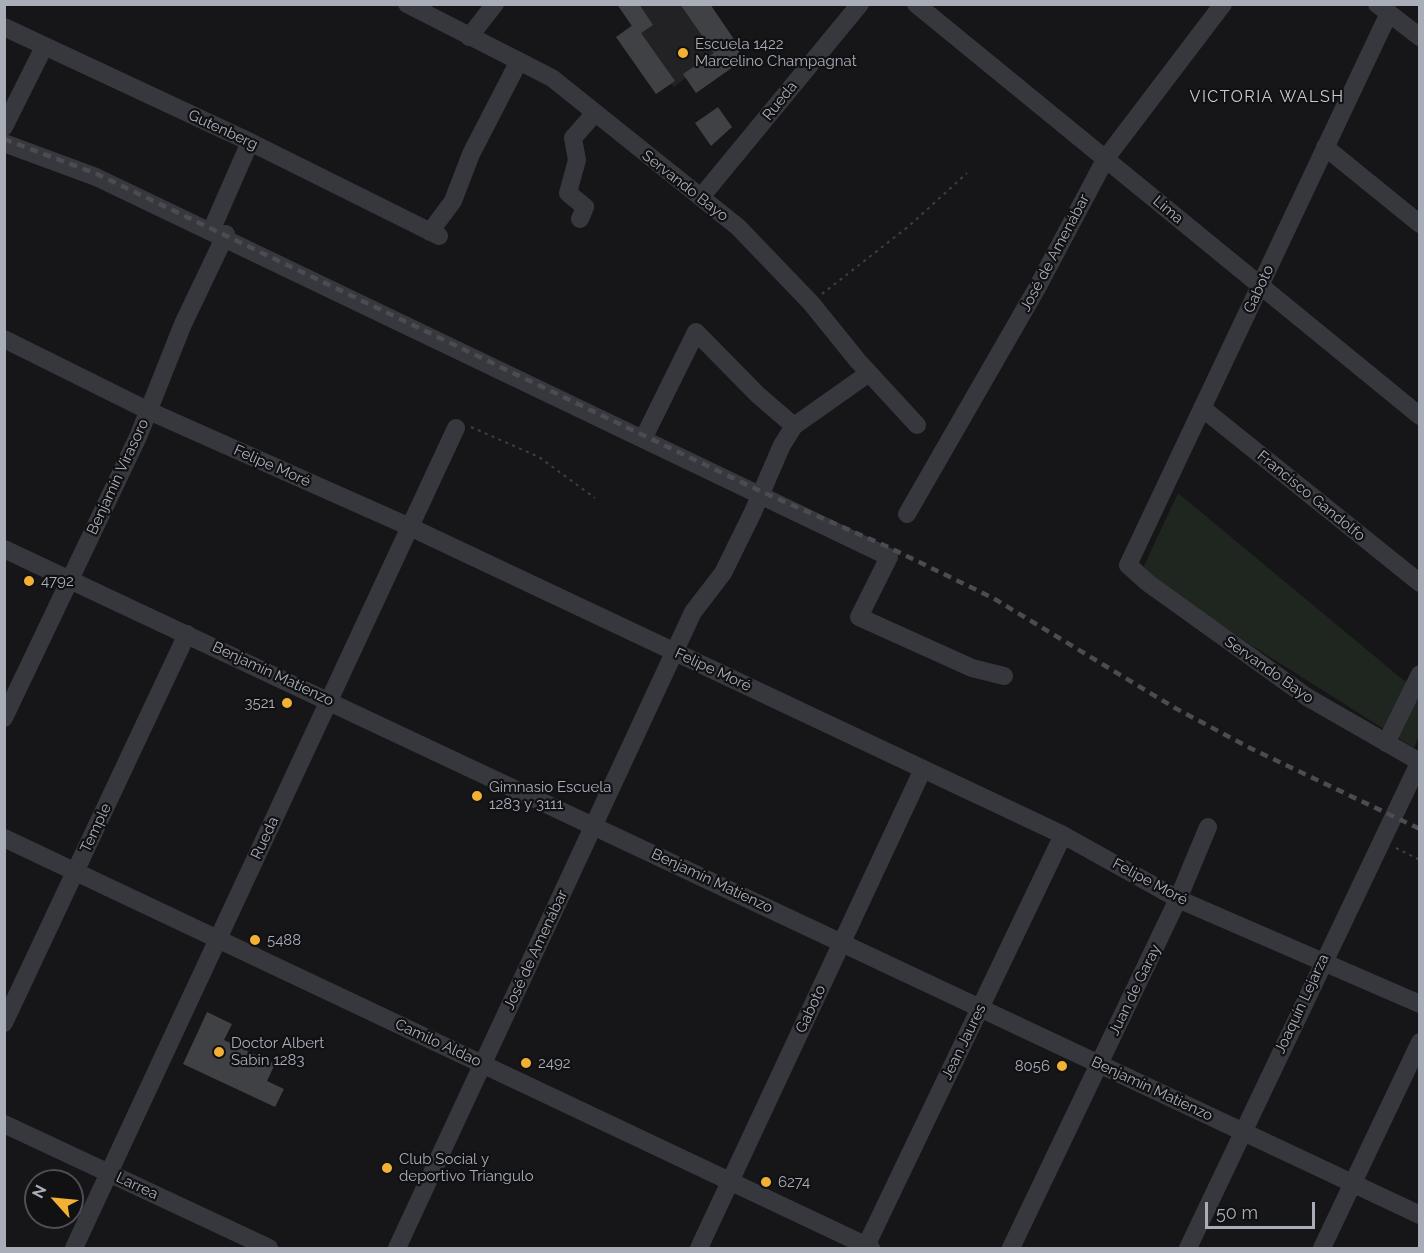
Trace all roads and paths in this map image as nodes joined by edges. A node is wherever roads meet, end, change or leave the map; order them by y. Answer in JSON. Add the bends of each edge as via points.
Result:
{"nodes":[{"id":1,"x":407,"y":4,"type":"edge"},
{"id":2,"x":495,"y":4,"type":"edge"},
{"id":3,"x":860,"y":4,"type":"edge"},
{"id":4,"x":916,"y":4,"type":"edge"},
{"id":5,"x":1223,"y":4,"type":"edge"},
{"id":6,"x":1383,"y":9,"type":"edge"},
{"id":7,"x":4,"y":27,"type":"edge"},
{"id":8,"x":469,"y":37,"type":"junction"},
{"id":9,"x":1419,"y":37,"type":"edge"},
{"id":10,"x":44,"y":47,"type":"junction"},
{"id":11,"x":519,"y":61,"type":"junction"},
{"id":12,"x":594,"y":114,"type":"junction"},
{"id":13,"x":4,"y":127,"type":"edge"},
{"id":14,"x":250,"y":142,"type":"junction"},
{"id":15,"x":4,"y":143,"type":"edge"},
{"id":16,"x":1325,"y":147,"type":"junction"},
{"id":17,"x":1106,"y":158,"type":"junction"},
{"id":18,"x":967,"y":173,"type":"dead end"},
{"id":19,"x":701,"y":197,"type":"junction"},
{"id":20,"x":580,"y":219,"type":"dead end"},
{"id":21,"x":1419,"y":224,"type":"edge"},
{"id":22,"x":220,"y":234,"type":"junction"},
{"id":23,"x":1260,"y":286,"type":"junction"},
{"id":24,"x":811,"y":303,"type":"junction"},
{"id":25,"x":4,"y":339,"type":"edge"},
{"id":26,"x":869,"y":373,"type":"junction"},
{"id":27,"x":1202,"y":408,"type":"junction"},
{"id":28,"x":149,"y":411,"type":"junction"},
{"id":29,"x":1419,"y":416,"type":"edge"},
{"id":30,"x":917,"y":425,"type":"dead end"},
{"id":31,"x":794,"y":426,"type":"junction"},
{"id":32,"x":456,"y":428,"type":"joint"},
{"id":33,"x":643,"y":439,"type":"junction"},
{"id":34,"x":759,"y":495,"type":"junction"},
{"id":35,"x":595,"y":498,"type":"dead end"},
{"id":36,"x":907,"y":514,"type":"dead end"},
{"id":37,"x":410,"y":527,"type":"junction"},
{"id":38,"x":4,"y":549,"type":"edge"},
{"id":39,"x":1128,"y":565,"type":"joint"},
{"id":40,"x":70,"y":579,"type":"junction"},
{"id":41,"x":1419,"y":583,"type":"edge"},
{"id":42,"x":188,"y":634,"type":"junction"},
{"id":43,"x":675,"y":652,"type":"junction"},
{"id":44,"x":1419,"y":674,"type":"edge"},
{"id":45,"x":1004,"y":676,"type":"dead end"},
{"id":46,"x":330,"y":700,"type":"junction"},
{"id":47,"x":4,"y":718,"type":"edge"},
{"id":48,"x":1386,"y":743,"type":"junction"},
{"id":49,"x":1419,"y":762,"type":"edge"},
{"id":50,"x":923,"y":769,"type":"junction"},
{"id":51,"x":595,"y":825,"type":"junction"},
{"id":52,"x":1208,"y":827,"type":"dead end"},
{"id":53,"x":1063,"y":835,"type":"junction"},
{"id":54,"x":4,"y":838,"type":"edge"},
{"id":55,"x":1380,"y":840,"type":"junction"},
{"id":56,"x":1419,"y":860,"type":"edge"},
{"id":57,"x":76,"y":872,"type":"junction"},
{"id":58,"x":1178,"y":899,"type":"junction"},
{"id":59,"x":218,"y":939,"type":"junction"},
{"id":60,"x":842,"y":942,"type":"junction"},
{"id":61,"x":1323,"y":960,"type":"junction"},
{"id":62,"x":1419,"y":1004,"type":"edge"},
{"id":63,"x":980,"y":1008,"type":"junction"},
{"id":64,"x":4,"y":1023,"type":"edge"},
{"id":65,"x":1419,"y":1042,"type":"edge"},
{"id":66,"x":1099,"y":1064,"type":"junction"},
{"id":67,"x":483,"y":1065,"type":"junction"},
{"id":68,"x":4,"y":1124,"type":"edge"},
{"id":69,"x":1242,"y":1132,"type":"junction"},
{"id":70,"x":109,"y":1173,"type":"junction"},
{"id":71,"x":730,"y":1182,"type":"junction"},
{"id":72,"x":1353,"y":1184,"type":"junction"},
{"id":73,"x":1419,"y":1215,"type":"edge"},
{"id":74,"x":74,"y":1248,"type":"edge"},
{"id":75,"x":269,"y":1248,"type":"edge"},
{"id":76,"x":397,"y":1248,"type":"edge"},
{"id":77,"x":699,"y":1248,"type":"edge"},
{"id":78,"x":867,"y":1248,"type":"edge"},
{"id":79,"x":1011,"y":1248,"type":"edge"},
{"id":80,"x":1188,"y":1248,"type":"edge"},
{"id":81,"x":1322,"y":1248,"type":"edge"}],
"edges":[{"from":1,"to":8,"type":"street","name":"Servando Bayo"},
{"from":2,"to":8,"type":"street"},
{"from":3,"to":19,"type":"street","name":"Rueda"},
{"from":4,"to":17,"type":"street","name":"Lima"},
{"from":5,"to":17,"type":"street","name":"José de Amenábar"},
{"from":6,"to":9,"type":"street"},
{"from":6,"to":16,"type":"street","name":"Gaboto"},
{"from":7,"to":10,"type":"street","name":"Gutenberg"},
{"from":8,"to":11,"type":"street","name":"Servando Bayo"},
{"from":10,"to":13,"type":"street"},
{"from":10,"to":14,"type":"street","name":"Gutenberg"},
{"from":11,"to":12,"type":"street","name":"Servando Bayo","via":[[552,78]]},
{"from":11,"to":14,"type":"street","name":"Gutenberg","via":[[435,234]]},
{"from":12,"to":19,"type":"street","name":"Servando Bayo"},
{"from":12,"to":20,"type":"street","via":[[573,138],[577,160],[568,193],[585,207]]},
{"from":14,"to":22,"type":"street","name":"Benjamín Virasoro"},
{"from":15,"to":22,"type":"street","via":[[96,177]]},
{"from":16,"to":21,"type":"street"},
{"from":16,"to":23,"type":"street","name":"Gaboto"},
{"from":17,"to":23,"type":"street","name":"Lima"},
{"from":17,"to":36,"type":"street","name":"José de Amenábar","via":[[1037,288]]},
{"from":18,"to":24,"type":"path","via":[[909,226]]},
{"from":19,"to":24,"type":"street","name":"Servando Bayo","via":[[738,227]]},
{"from":22,"to":28,"type":"street","name":"Benjamín Virasoro"},
{"from":22,"to":33,"type":"street"},
{"from":23,"to":27,"type":"street","name":"Gaboto"},
{"from":23,"to":29,"type":"street","name":"Lima"},
{"from":24,"to":26,"type":"street","name":"Servando Bayo"},
{"from":25,"to":28,"type":"street","name":"Felipe Moré"},
{"from":26,"to":30,"type":"street","name":"Servando Bayo"},
{"from":26,"to":31,"type":"street"},
{"from":27,"to":39,"type":"street","name":"Gaboto"},
{"from":27,"to":41,"type":"street","name":"Francisco Gandolfo"},
{"from":28,"to":37,"type":"street","name":"Felipe Moré"},
{"from":28,"to":40,"type":"street","name":"Benjamín Virasoro"},
{"from":31,"to":33,"type":"street","via":[[696,332]]},
{"from":31,"to":34,"type":"street","name":"José de Amenábar"},
{"from":32,"to":35,"type":"path","via":[[475,427],[539,458]]},
{"from":32,"to":37,"type":"street","name":"Rueda"},
{"from":33,"to":34,"type":"street"},
{"from":34,"to":43,"type":"street","name":"José de Amenábar","via":[[723,573],[693,612]]},
{"from":34,"to":45,"type":"street","via":[[889,557],[859,617],[972,668]]},
{"from":37,"to":43,"type":"street","name":"Felipe Moré"},
{"from":37,"to":46,"type":"street","name":"Rueda"},
{"from":38,"to":40,"type":"street","name":"Benjamín Matienzo"},
{"from":39,"to":48,"type":"street","name":"Servando Bayo","via":[[1307,697]]},
{"from":40,"to":42,"type":"street","name":"Benjamín Matienzo"},
{"from":40,"to":47,"type":"street","name":"Benjamín Virasoro"},
{"from":42,"to":46,"type":"street","name":"Benjamín Matienzo"},
{"from":42,"to":57,"type":"street","name":"Temple"},
{"from":43,"to":50,"type":"street","name":"Felipe Moré"},
{"from":43,"to":51,"type":"street","name":"José de Amenábar"},
{"from":44,"to":48,"type":"street"},
{"from":46,"to":51,"type":"street","name":"Benjamín Matienzo"},
{"from":46,"to":59,"type":"street","name":"Rueda"},
{"from":48,"to":49,"type":"street","name":"Servando Bayo"},
{"from":49,"to":55,"type":"street","name":"Joaquín Lejarza"},
{"from":50,"to":53,"type":"street","name":"Felipe Moré"},
{"from":50,"to":60,"type":"street","name":"Gaboto"},
{"from":51,"to":60,"type":"street","name":"Benjamín Matienzo"},
{"from":51,"to":67,"type":"street","name":"José de Amenábar"},
{"from":52,"to":58,"type":"street","name":"Juan de Garay"},
{"from":53,"to":58,"type":"street","name":"Felipe Moré"},
{"from":53,"to":63,"type":"street","name":"Jean Jaures"},
{"from":54,"to":57,"type":"street","name":"Camilo Aldao"},
{"from":55,"to":56,"type":"path"},
{"from":55,"to":61,"type":"street","name":"Joaquín Lejarza"},
{"from":57,"to":59,"type":"street","name":"Camilo Aldao"},
{"from":57,"to":64,"type":"street","name":"Temple"},
{"from":58,"to":61,"type":"street","name":"Felipe Moré"},
{"from":58,"to":66,"type":"street","name":"Juan de Garay"},
{"from":59,"to":67,"type":"street","name":"Camilo Aldao"},
{"from":59,"to":70,"type":"street","name":"Rueda"},
{"from":60,"to":63,"type":"street","name":"Benjamín Matienzo"},
{"from":60,"to":71,"type":"street","name":"Gaboto"},
{"from":61,"to":62,"type":"street","name":"Felipe Moré"},
{"from":61,"to":69,"type":"street","name":"Joaquín Lejarza"},
{"from":63,"to":66,"type":"street","name":"Benjamín Matienzo"},
{"from":63,"to":78,"type":"street","name":"Jean Jaures"},
{"from":65,"to":72,"type":"street"},
{"from":66,"to":69,"type":"street","name":"Benjamín Matienzo"},
{"from":66,"to":79,"type":"street","name":"Juan de Garay"},
{"from":67,"to":71,"type":"street","name":"Camilo Aldao"},
{"from":67,"to":76,"type":"street","name":"José de Amenábar"},
{"from":68,"to":70,"type":"street","name":"Larrea"},
{"from":69,"to":72,"type":"street","name":"Benjamín Matienzo"},
{"from":69,"to":80,"type":"street","name":"Joaquín Lejarza"},
{"from":70,"to":74,"type":"street","name":"Rueda"},
{"from":70,"to":75,"type":"street","name":"Larrea"},
{"from":71,"to":77,"type":"street","name":"Gaboto"},
{"from":71,"to":78,"type":"street","name":"Camilo Aldao"},
{"from":72,"to":73,"type":"street","name":"Benjamín Matienzo"},
{"from":72,"to":81,"type":"street"}]}
